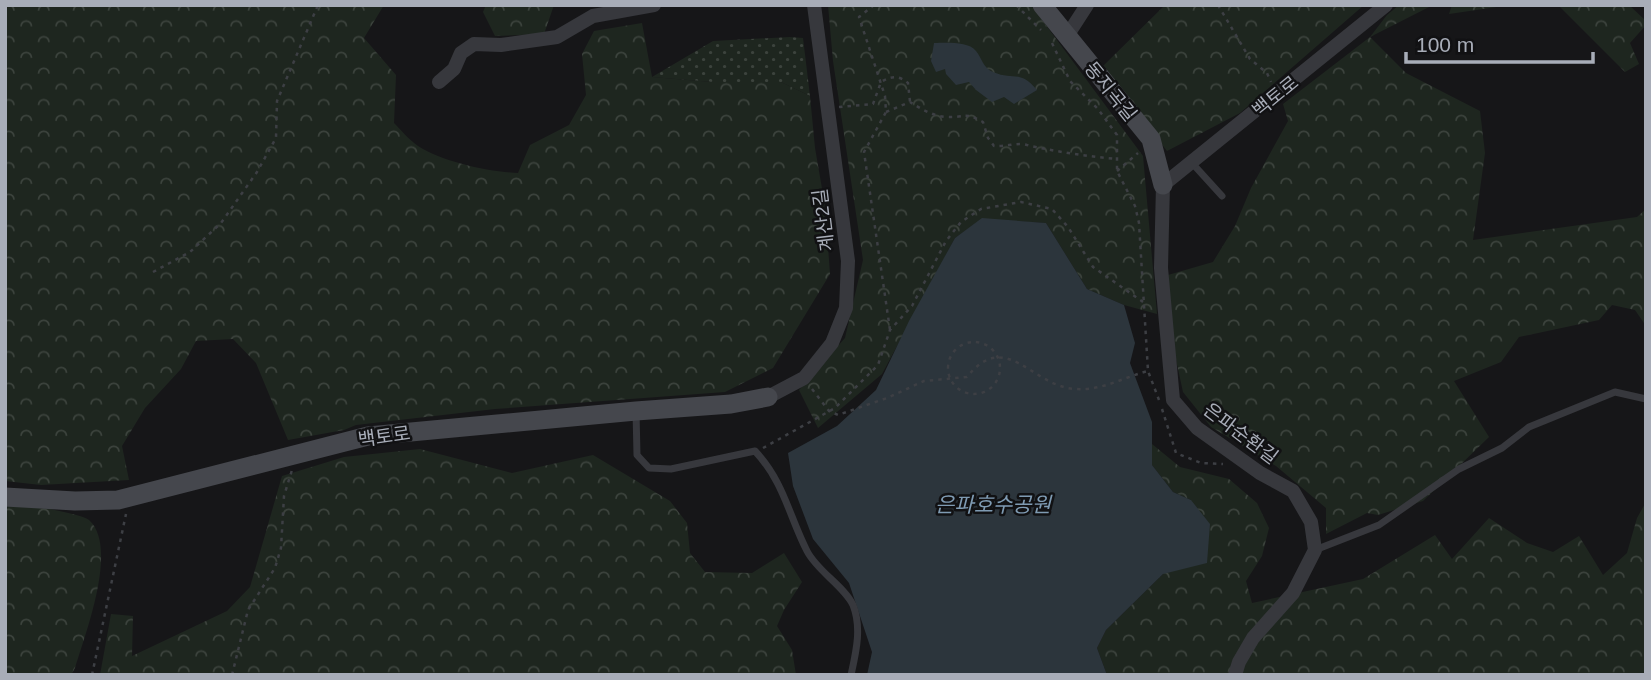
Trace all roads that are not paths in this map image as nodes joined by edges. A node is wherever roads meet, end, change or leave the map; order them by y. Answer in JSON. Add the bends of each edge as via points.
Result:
{"nodes":[{"id":1,"x":654,"y":5,"type":"edge"},
{"id":2,"x":814,"y":5,"type":"edge"},
{"id":3,"x":1042,"y":5,"type":"edge"},
{"id":4,"x":1087,"y":5,"type":"edge"},
{"id":5,"x":1386,"y":5,"type":"edge"},
{"id":6,"x":1066,"y":36,"type":"junction"},
{"id":7,"x":439,"y":82,"type":"dead end"},
{"id":8,"x":1192,"y":163,"type":"junction"},
{"id":9,"x":1163,"y":186,"type":"junction"},
{"id":10,"x":1222,"y":196,"type":"dead end"},
{"id":11,"x":768,"y":397,"type":"joint"},
{"id":12,"x":1646,"y":399,"type":"edge"},
{"id":13,"x":636,"y":411,"type":"junction"},
{"id":14,"x":5,"y":497,"type":"edge"},
{"id":15,"x":1315,"y":550,"type":"junction"},
{"id":16,"x":851,"y":675,"type":"edge"},
{"id":17,"x":1235,"y":675,"type":"edge"}],
"edges":[{"from":1,"to":7,"type":"street","via":[[593,16],[557,37],[474,44]]},
{"from":2,"to":11,"type":"street","name":"계산2길","via":[[848,261],[846,308],[832,343],[804,378]]},
{"from":3,"to":6,"type":"street","name":"동지곡길"},
{"from":4,"to":6,"type":"street"},
{"from":5,"to":8,"type":"street","name":"백토로"},
{"from":6,"to":9,"type":"street","name":"동지곡길","via":[[1151,139]]},
{"from":8,"to":9,"type":"street","name":"백토로"},
{"from":8,"to":10,"type":"lane"},
{"from":9,"to":15,"type":"street","name":"은파순환길","via":[[1161,268],[1173,400],[1196,428],[1293,491],[1311,522]]},
{"from":11,"to":13,"type":"street","name":"백토로"},
{"from":12,"to":15,"type":"lane","via":[[1615,392],[1529,427],[1379,525]]},
{"from":13,"to":14,"type":"street","name":"백토로","via":[[368,436],[118,500]]},
{"from":13,"to":16,"type":"lane","via":[[637,455],[649,468],[671,469],[755,451],[765,463],[783,491],[808,554],[852,605],[859,636]]},
{"from":15,"to":17,"type":"street","via":[[1293,593],[1253,638]]}]}
